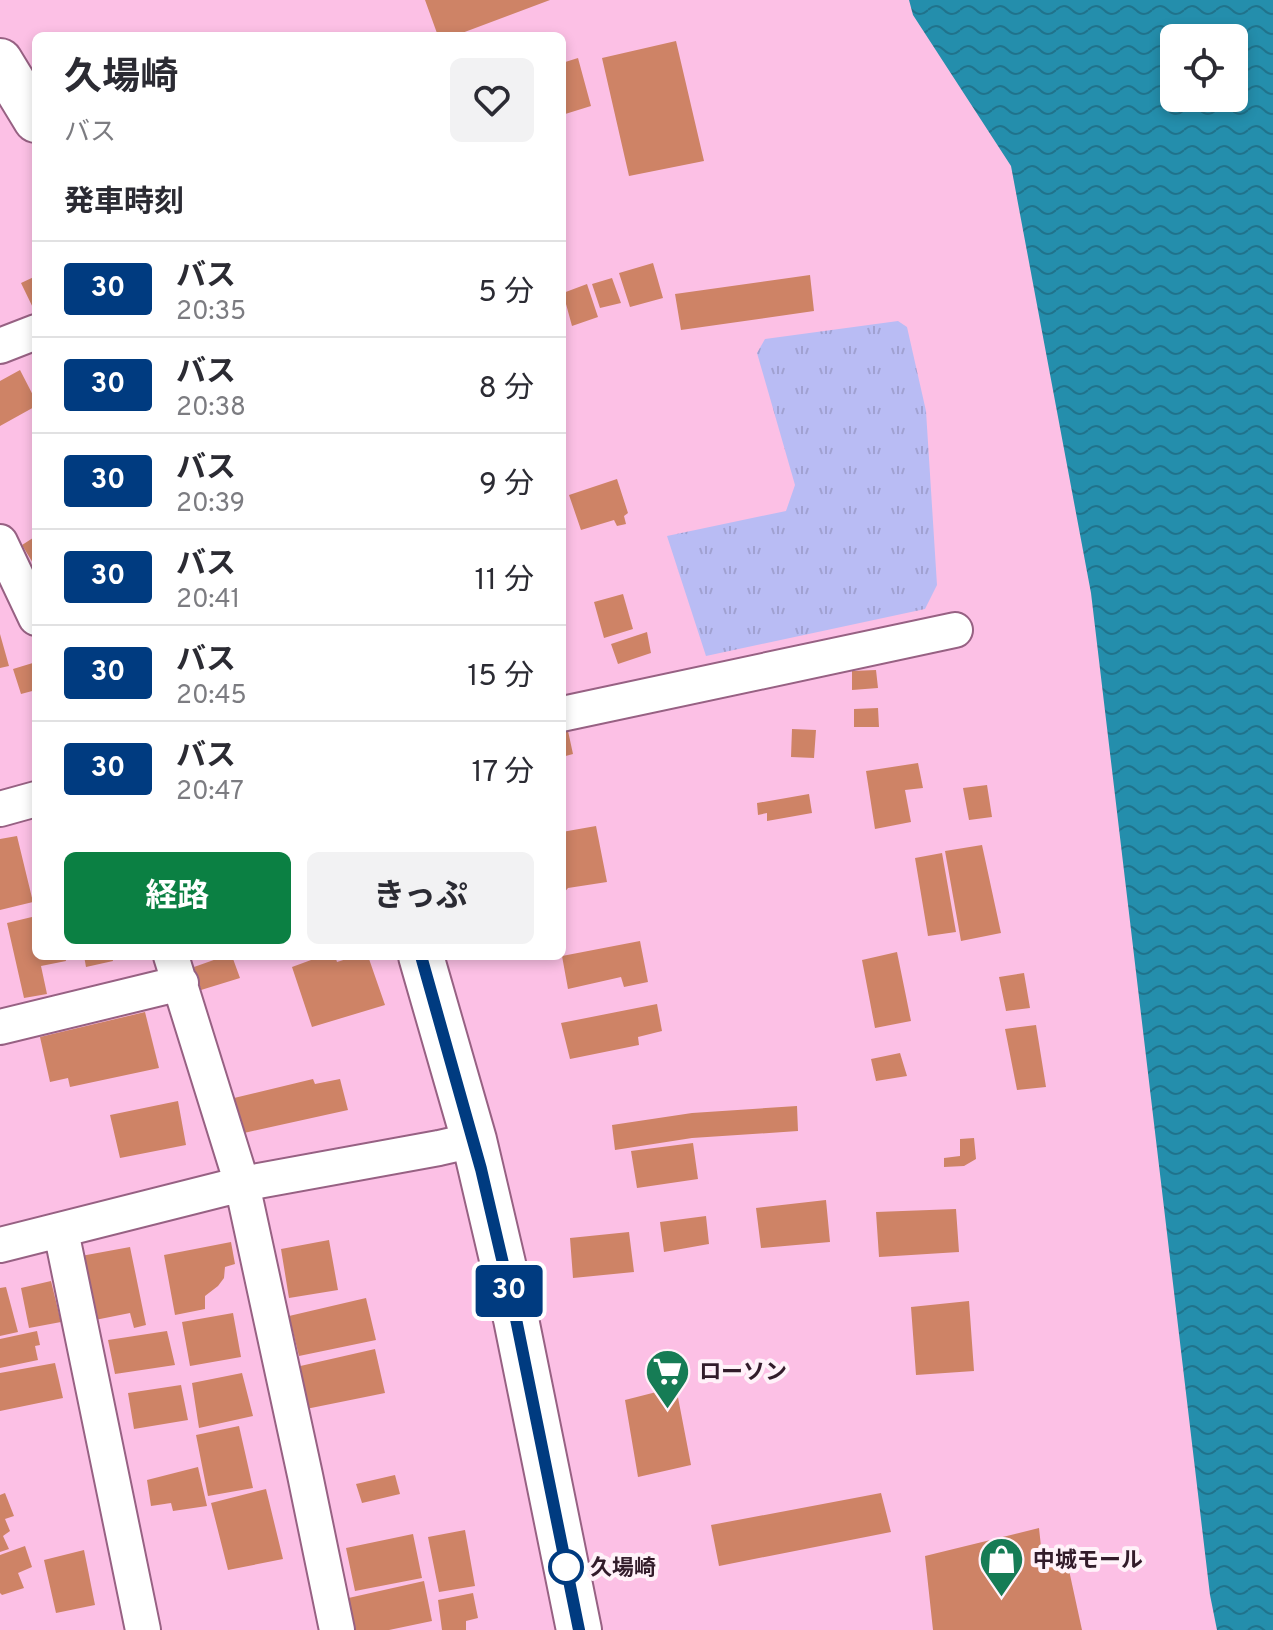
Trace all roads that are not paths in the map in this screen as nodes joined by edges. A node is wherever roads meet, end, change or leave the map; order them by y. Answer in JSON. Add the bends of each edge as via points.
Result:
{"nodes":[{"id":1,"x":0,"y":61,"type":"edge"},
{"id":2,"x":32,"y":113,"type":"edge"},
{"id":3,"x":32,"y":334,"type":"edge"},
{"id":4,"x":0,"y":346,"type":"edge"},
{"id":5,"x":0,"y":542,"type":"edge"},
{"id":6,"x":11,"y":587,"type":"edge"},
{"id":7,"x":32,"y":613,"type":"edge"},
{"id":8,"x":955,"y":630,"type":"dead end"},
{"id":9,"x":566,"y":713,"type":"edge"},
{"id":10,"x":32,"y":800,"type":"edge"},
{"id":11,"x":0,"y":809,"type":"edge"},
{"id":12,"x":422,"y":960,"type":"edge"},
{"id":13,"x":176,"y":970,"type":"edge"},
{"id":14,"x":0,"y":1027,"type":"edge"},
{"id":15,"x":474,"y":1140,"type":"junction"},
{"id":16,"x":242,"y":1184,"type":"junction"},
{"id":17,"x":61,"y":1231,"type":"junction"},
{"id":18,"x":0,"y":1245,"type":"edge"},
{"id":19,"x":143,"y":1630,"type":"edge"},
{"id":20,"x":337,"y":1630,"type":"edge"},
{"id":21,"x":579,"y":1630,"type":"edge"}],
"edges":[{"from":1,"to":2,"type":"highway"},
{"from":3,"to":4,"type":"street"},
{"from":5,"to":6,"type":"street"},
{"from":6,"to":7,"type":"street"},
{"from":8,"to":9,"type":"street"},
{"from":10,"to":11,"type":"street"},
{"from":12,"to":15,"type":"highway"},
{"from":13,"to":14,"type":"street"},
{"from":13,"to":16,"type":"street"},
{"from":15,"to":16,"type":"street"},
{"from":15,"to":21,"type":"highway"},
{"from":16,"to":17,"type":"street"},
{"from":16,"to":20,"type":"street"},
{"from":17,"to":18,"type":"street"},
{"from":17,"to":19,"type":"street"}]}
